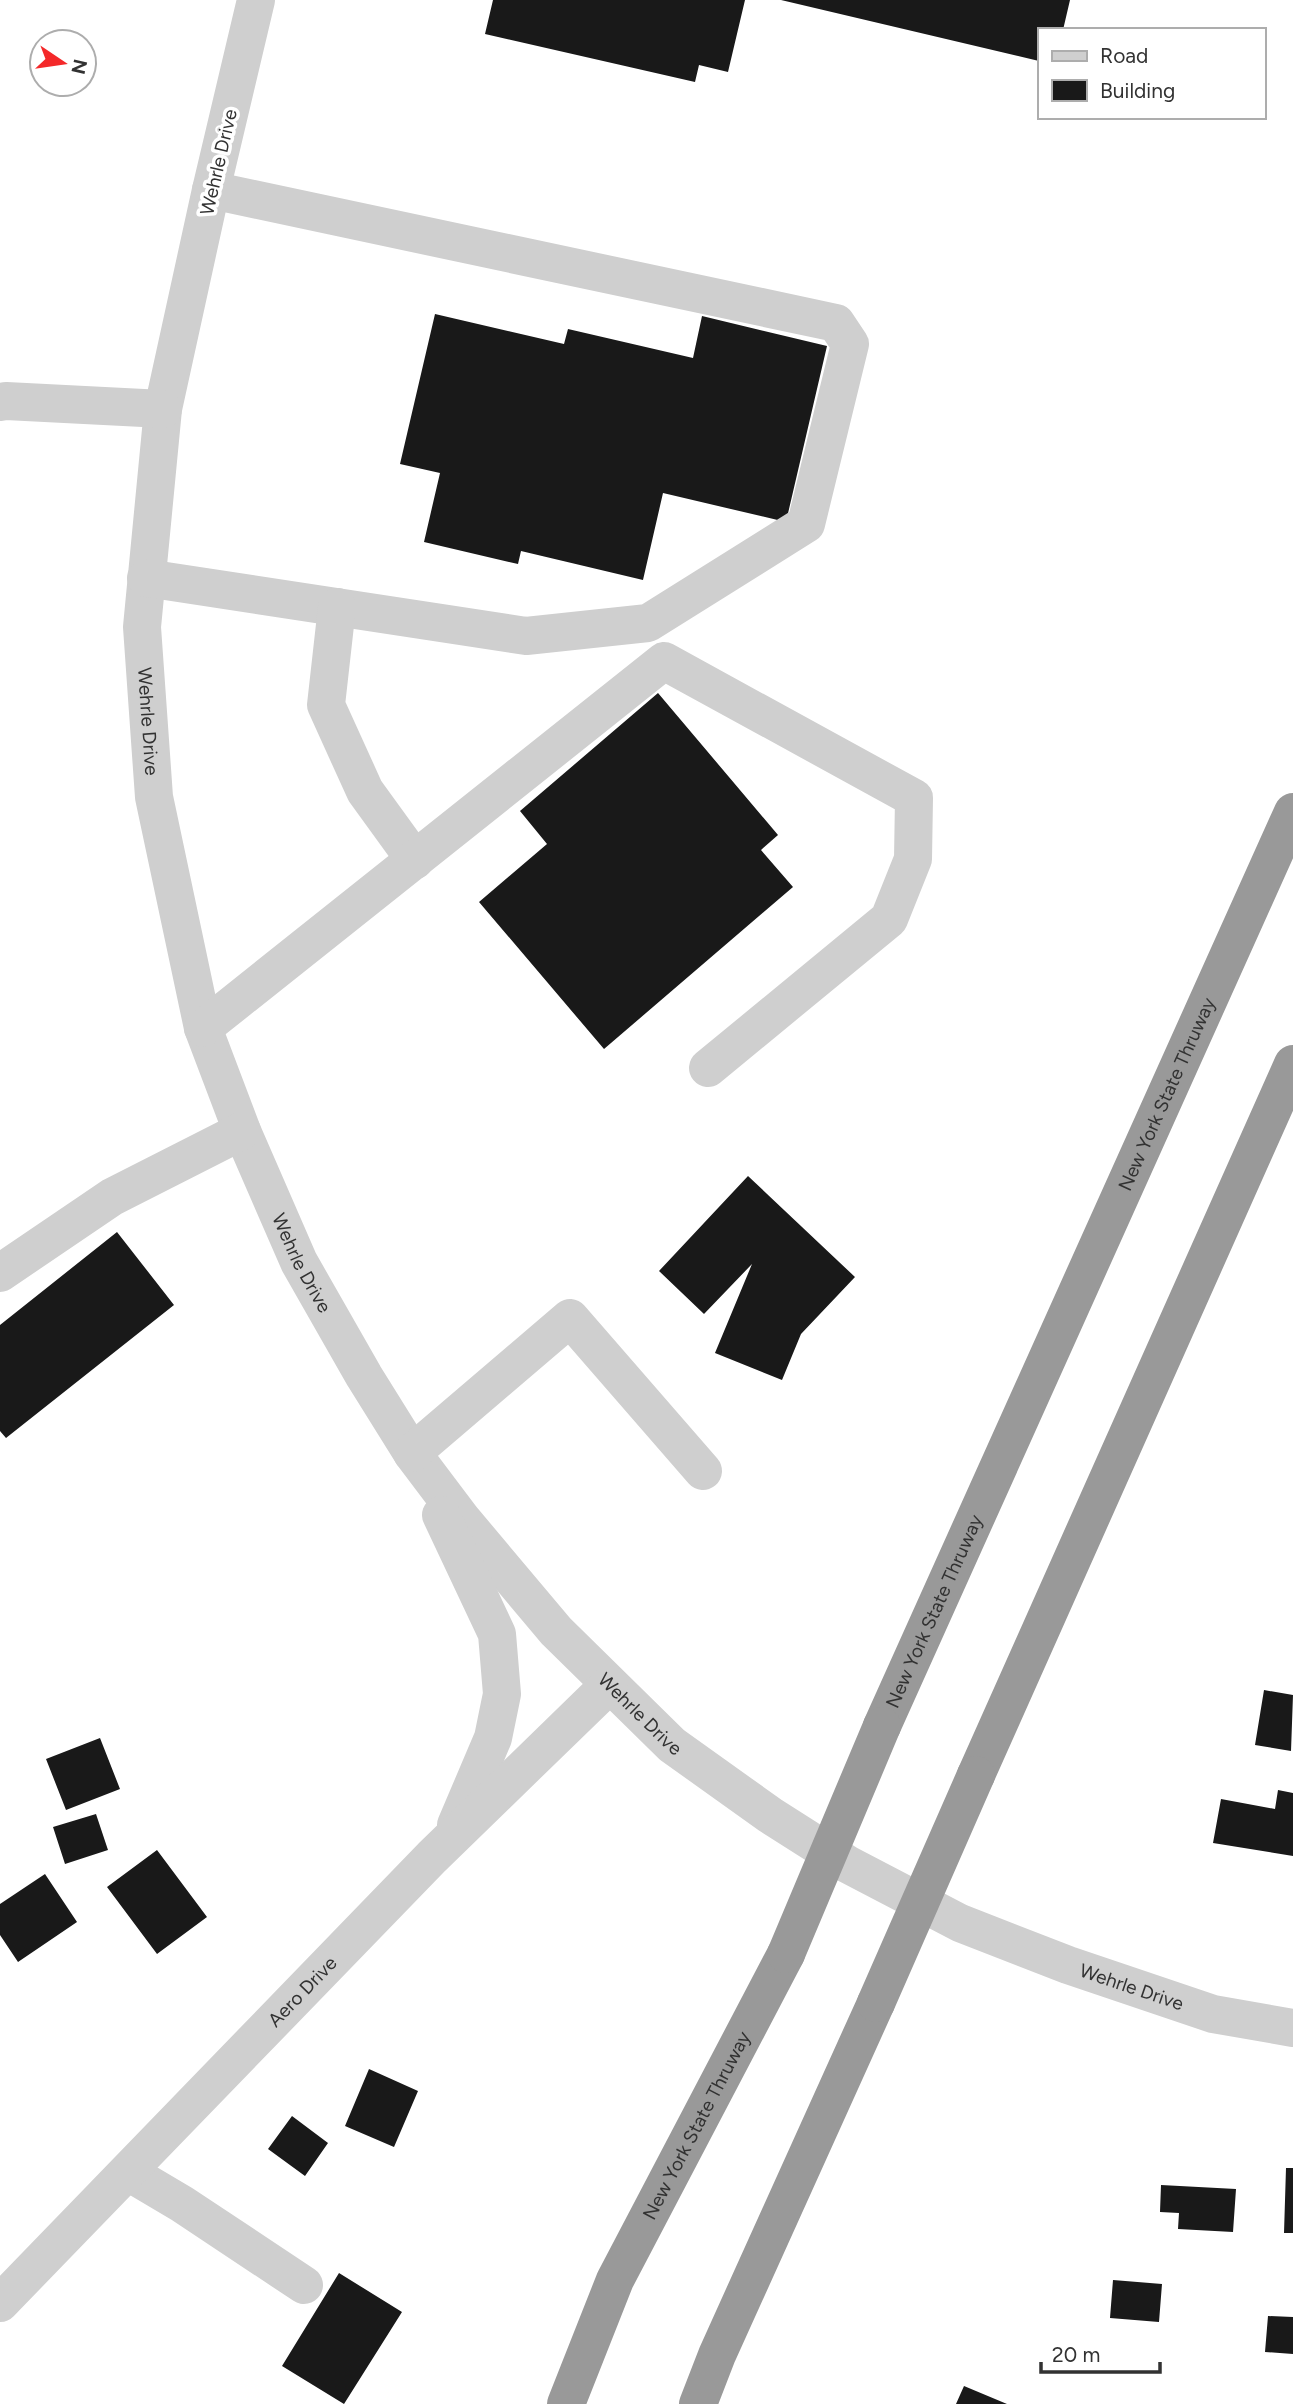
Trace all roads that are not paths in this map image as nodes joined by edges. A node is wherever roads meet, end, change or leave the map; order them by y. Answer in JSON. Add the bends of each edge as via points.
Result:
{"nodes":[{"id":1,"x":256,"y":0,"type":"edge"},
{"id":2,"x":211,"y":190,"type":"junction"},
{"id":3,"x":0,"y":402,"type":"edge"},
{"id":4,"x":163,"y":409,"type":"junction"},
{"id":5,"x":146,"y":578,"type":"junction"},
{"id":6,"x":337,"y":607,"type":"junction"},
{"id":7,"x":648,"y":623,"type":"junction"},
{"id":8,"x":664,"y":661,"type":"junction"},
{"id":9,"x":1293,"y":812,"type":"edge"},
{"id":10,"x":415,"y":860,"type":"junction"},
{"id":11,"x":203,"y":1028,"type":"junction"},
{"id":12,"x":1293,"y":1063,"type":"edge"},
{"id":13,"x":708,"y":1068,"type":"dead end"},
{"id":14,"x":242,"y":1131,"type":"junction"},
{"id":15,"x":0,"y":1273,"type":"edge"},
{"id":16,"x":412,"y":1453,"type":"junction"},
{"id":17,"x":703,"y":1471,"type":"dead end"},
{"id":18,"x":609,"y":1685,"type":"junction"},
{"id":19,"x":449,"y":1840,"type":"junction"},
{"id":20,"x":1293,"y":2028,"type":"edge"},
{"id":21,"x":128,"y":2172,"type":"junction"},
{"id":22,"x":304,"y":2285,"type":"dead end"},
{"id":23,"x":0,"y":2303,"type":"edge"},
{"id":24,"x":566,"y":2404,"type":"edge"},
{"id":25,"x":698,"y":2404,"type":"edge"}],
"edges":[{"from":1,"to":2,"type":"street","name":"Wehrle Drive"},
{"from":2,"to":4,"type":"street","name":"Wehrle Drive"},
{"from":2,"to":7,"type":"street","via":[[836,323],[850,344],[806,524]]},
{"from":3,"to":4,"type":"street"},
{"from":4,"to":5,"type":"street","name":"Wehrle Drive"},
{"from":5,"to":6,"type":"street"},
{"from":5,"to":11,"type":"street","name":"Wehrle Drive","via":[[142,627],[154,797]]},
{"from":6,"to":7,"type":"street","via":[[526,636]]},
{"from":6,"to":10,"type":"street","via":[[326,705],[365,791]]},
{"from":7,"to":8,"type":"street"},
{"from":8,"to":10,"type":"street"},
{"from":8,"to":13,"type":"street","via":[[914,798],[913,859],[889,919]]},
{"from":9,"to":24,"type":"highway","name":"New York State Thruway","bridge":true,"via":[[882,1726],[786,1954],[615,2280]]},
{"from":10,"to":11,"type":"street"},
{"from":11,"to":14,"type":"street","name":"Wehrle Drive"},
{"from":12,"to":25,"type":"highway","bridge":true},
{"from":14,"to":15,"type":"street","via":[[112,1197]]},
{"from":14,"to":16,"type":"street","name":"Wehrle Drive","via":[[299,1262]]},
{"from":16,"to":17,"type":"street","via":[[569,1318]]},
{"from":16,"to":18,"type":"street","name":"Wehrle Drive","via":[[556,1630]]},
{"from":16,"to":19,"type":"street","via":[[497,1634],[502,1694],[493,1738]]},
{"from":18,"to":19,"type":"street","name":"Aero Drive"},
{"from":18,"to":20,"type":"street","name":"Wehrle Drive","via":[[673,1745],[770,1815],[847,1864],[960,1923],[1213,2014]]},
{"from":19,"to":21,"type":"street","name":"Aero Drive"},
{"from":21,"to":22,"type":"street"},
{"from":21,"to":23,"type":"street","name":"Aero Drive"}]}
